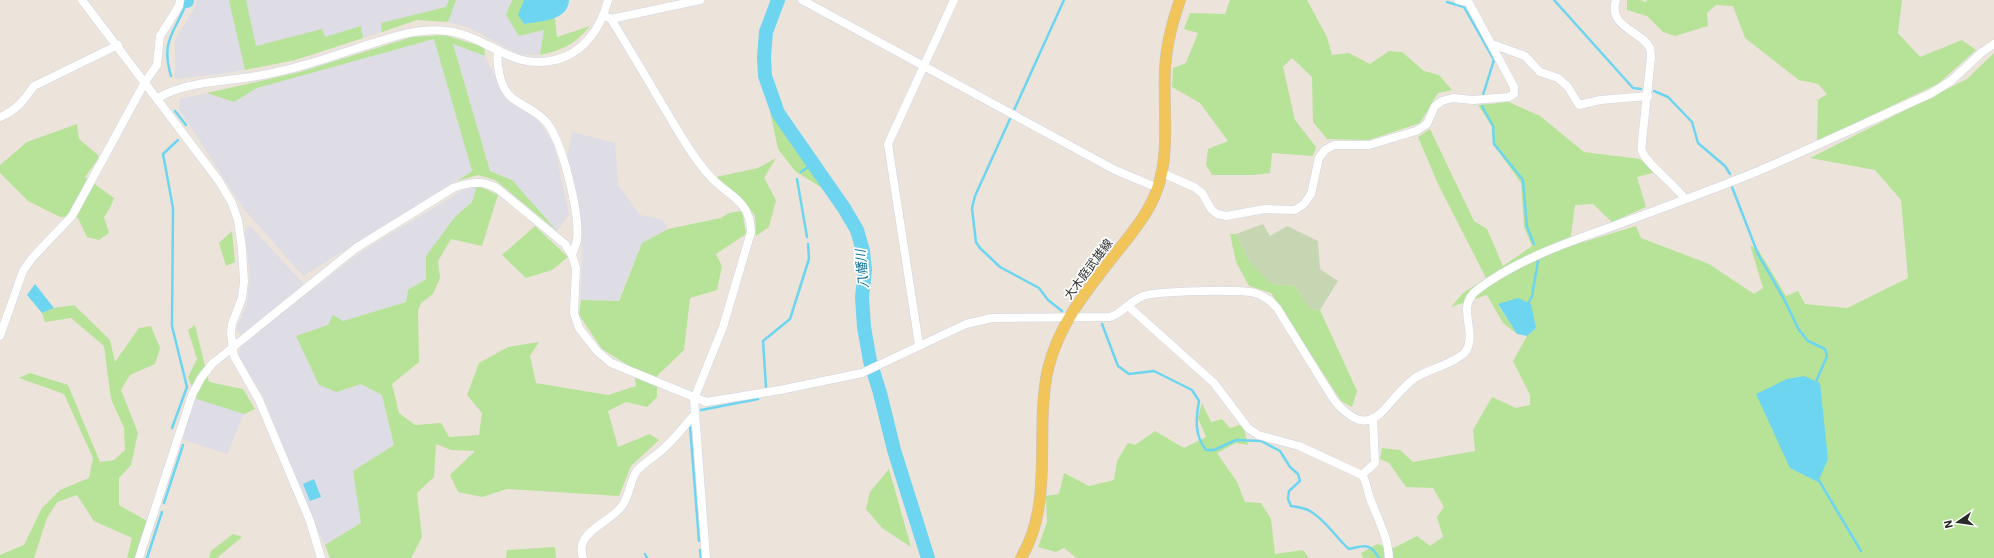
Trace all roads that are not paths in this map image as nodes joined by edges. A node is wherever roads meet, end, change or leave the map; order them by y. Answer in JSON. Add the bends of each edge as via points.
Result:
{"nodes":[{"id":1,"x":82,"y":0,"type":"edge"},
{"id":2,"x":180,"y":0,"type":"edge"},
{"id":3,"x":608,"y":0,"type":"edge"},
{"id":4,"x":700,"y":0,"type":"edge"},
{"id":5,"x":802,"y":0,"type":"edge"},
{"id":6,"x":954,"y":0,"type":"edge"},
{"id":7,"x":1180,"y":0,"type":"edge"},
{"id":8,"x":1458,"y":0,"type":"edge"},
{"id":9,"x":1616,"y":0,"type":"edge"},
{"id":10,"x":602,"y":15,"type":"junction"},
{"id":11,"x":611,"y":19,"type":"junction"},
{"id":12,"x":1492,"y":44,"type":"junction"},
{"id":13,"x":1994,"y":44,"type":"edge"},
{"id":14,"x":118,"y":45,"type":"junction"},
{"id":15,"x":498,"y":50,"type":"junction"},
{"id":16,"x":924,"y":66,"type":"junction"},
{"id":17,"x":145,"y":82,"type":"junction"},
{"id":18,"x":1648,"y":96,"type":"junction"},
{"id":19,"x":158,"y":98,"type":"junction"},
{"id":20,"x":0,"y":116,"type":"edge"},
{"id":21,"x":1162,"y":173,"type":"junction"},
{"id":22,"x":1158,"y":188,"type":"junction"},
{"id":23,"x":1684,"y":198,"type":"junction"},
{"id":24,"x":572,"y":255,"type":"junction"},
{"id":25,"x":1128,"y":306,"type":"junction"},
{"id":26,"x":1068,"y":318,"type":"junction"},
{"id":27,"x":0,"y":336,"type":"edge"},
{"id":28,"x":919,"y":345,"type":"junction"},
{"id":29,"x":233,"y":348,"type":"junction"},
{"id":30,"x":694,"y":399,"type":"junction"},
{"id":31,"x":695,"y":414,"type":"junction"},
{"id":32,"x":1373,"y":418,"type":"junction"},
{"id":33,"x":1362,"y":475,"type":"junction"},
{"id":34,"x":139,"y":558,"type":"edge"},
{"id":35,"x":321,"y":558,"type":"edge"},
{"id":36,"x":583,"y":558,"type":"edge"},
{"id":37,"x":706,"y":558,"type":"edge"},
{"id":38,"x":1021,"y":558,"type":"edge"},
{"id":39,"x":1389,"y":558,"type":"edge"}],
"edges":[{"from":1,"to":14,"type":"street"},
{"from":2,"to":17,"type":"street","via":[[179,6],[160,36],[157,64]]},
{"from":3,"to":10,"type":"street"},
{"from":4,"to":11,"type":"street"},
{"from":5,"to":16,"type":"street"},
{"from":6,"to":16,"type":"street"},
{"from":7,"to":21,"type":"main road","name":"大木庭武雄線","via":[[1170,27],[1164,70],[1165,148]]},
{"from":8,"to":12,"type":"street","via":[[1469,3]]},
{"from":9,"to":18,"type":"street","via":[[1617,16],[1624,28],[1646,43],[1650,49]]},
{"from":10,"to":11,"type":"street"},
{"from":10,"to":15,"type":"street","via":[[594,34],[584,45],[556,60],[538,63],[520,60]]},
{"from":11,"to":30,"type":"street","via":[[692,154],[716,183],[740,201],[751,220],[751,232],[723,327]]},
{"from":12,"to":18,"type":"street","via":[[1524,56],[1540,72],[1558,78],[1579,105],[1600,100]]},
{"from":12,"to":21,"type":"street","via":[[1514,87],[1514,94],[1509,97],[1473,100],[1453,98],[1442,101],[1436,106],[1427,124],[1416,131],[1369,145],[1334,145],[1325,150],[1319,158],[1311,194],[1304,204],[1295,210],[1276,208],[1226,216],[1217,214],[1202,193],[1194,187]]},
{"from":13,"to":23,"type":"street","via":[[1951,81],[1930,94],[1741,178]]},
{"from":14,"to":17,"type":"street"},
{"from":14,"to":20,"type":"street","via":[[34,86],[11,113]]},
{"from":15,"to":19,"type":"street","via":[[448,31],[426,30],[402,34],[299,67],[172,90]]},
{"from":15,"to":24,"type":"street","via":[[499,73],[506,91],[547,123],[564,158],[576,216],[577,241]]},
{"from":16,"to":22,"type":"street","via":[[1115,170]]},
{"from":16,"to":28,"type":"street","via":[[888,144]]},
{"from":17,"to":19,"type":"street"},
{"from":17,"to":27,"type":"street","via":[[72,216],[23,271]]},
{"from":18,"to":23,"type":"street","via":[[1642,151]]},
{"from":19,"to":29,"type":"street","via":[[219,181],[232,203],[238,220],[244,282],[242,298],[232,324]]},
{"from":21,"to":22,"type":"main road","name":"大木庭武雄線"},
{"from":22,"to":26,"type":"main road","name":"大木庭武雄線","via":[[1147,214],[1091,284]]},
{"from":23,"to":32,"type":"street","via":[[1545,251],[1478,289],[1470,296],[1467,306],[1470,342],[1465,352],[1415,378],[1382,413]]},
{"from":24,"to":29,"type":"street","via":[[565,244],[498,189],[480,182],[467,184],[454,188],[356,248]]},
{"from":24,"to":30,"type":"street","via":[[576,268],[574,313],[579,328],[597,351],[611,363]]},
{"from":25,"to":26,"type":"street","via":[[1118,315],[1110,317]]},
{"from":25,"to":32,"type":"street","via":[[1136,299],[1153,294],[1240,291],[1263,296],[1277,308],[1334,400],[1345,413],[1361,420]]},
{"from":25,"to":33,"type":"street","via":[[1214,383],[1248,428],[1258,435],[1299,446]]},
{"from":26,"to":28,"type":"street","via":[[978,320]]},
{"from":26,"to":38,"type":"main road","name":"大木庭武雄線","via":[[1048,368],[1044,395],[1039,498],[1034,526]]},
{"from":28,"to":30,"type":"street","via":[[862,372],[780,390],[706,402]]},
{"from":29,"to":34,"type":"street","via":[[212,364],[192,395]]},
{"from":29,"to":35,"type":"street","via":[[236,364],[259,400],[310,521]]},
{"from":30,"to":31,"type":"street"},
{"from":31,"to":36,"type":"street","via":[[664,449],[637,472],[624,505],[585,536],[581,551]]},
{"from":31,"to":37,"type":"street"},
{"from":32,"to":33,"type":"street","via":[[1375,464]]},
{"from":33,"to":39,"type":"street","via":[[1383,529]]}]}
